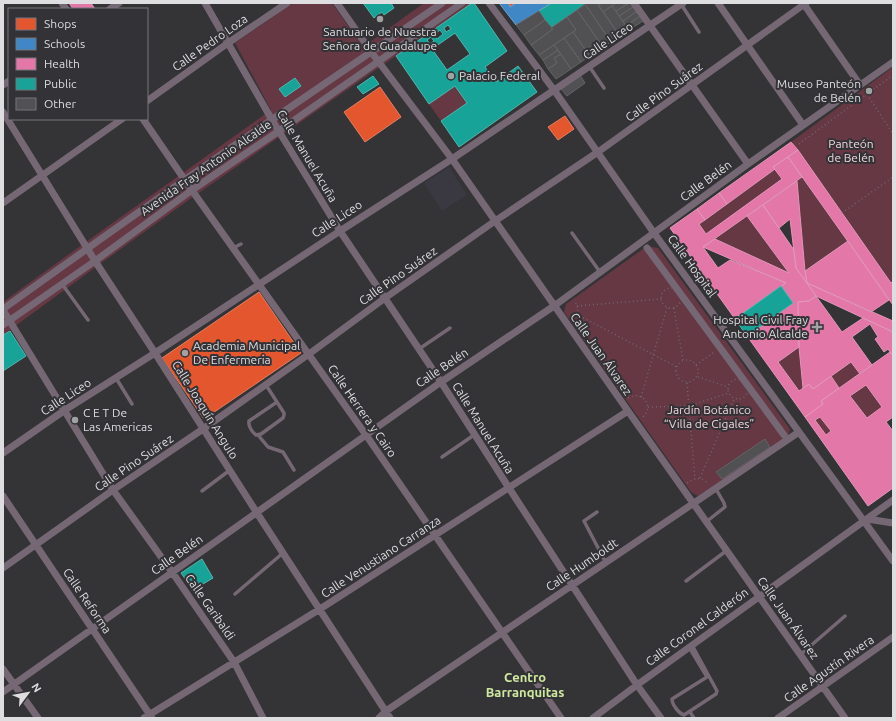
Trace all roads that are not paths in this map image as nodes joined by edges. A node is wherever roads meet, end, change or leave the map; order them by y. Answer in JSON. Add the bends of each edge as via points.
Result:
{"nodes":[{"id":1,"x":205,"y":3,"type":"edge"},
{"id":2,"x":287,"y":3,"type":"edge"},
{"id":3,"x":337,"y":3,"type":"edge"},
{"id":4,"x":442,"y":3,"type":"edge"},
{"id":5,"x":462,"y":3,"type":"edge"},
{"id":6,"x":489,"y":3,"type":"edge"},
{"id":7,"x":634,"y":3,"type":"edge"},
{"id":8,"x":718,"y":3,"type":"edge"},
{"id":9,"x":804,"y":3,"type":"edge"},
{"id":10,"x":682,"y":4,"type":"edge"},
{"id":11,"x":650,"y":26,"type":"junction"},
{"id":12,"x":699,"y":32,"type":"dead end"},
{"id":13,"x":228,"y":43,"type":"junction"},
{"id":14,"x":748,"y":45,"type":"junction"},
{"id":15,"x":372,"y":53,"type":"junction"},
{"id":16,"x":379,"y":62,"type":"junction"},
{"id":17,"x":893,"y":62,"type":"edge"},
{"id":18,"x":590,"y":66,"type":"junction"},
{"id":19,"x":692,"y":85,"type":"junction"},
{"id":20,"x":860,"y":85,"type":"junction"},
{"id":21,"x":604,"y":88,"type":"dead end"},
{"id":22,"x":554,"y":90,"type":"junction"},
{"id":23,"x":148,"y":100,"type":"edge"},
{"id":24,"x":3,"y":112,"type":"edge"},
{"id":25,"x":121,"y":120,"type":"edge"},
{"id":26,"x":144,"y":120,"type":"edge"},
{"id":27,"x":272,"y":120,"type":"junction"},
{"id":28,"x":803,"y":125,"type":"junction"},
{"id":29,"x":279,"y":131,"type":"junction"},
{"id":30,"x":598,"y":152,"type":"junction"},
{"id":31,"x":452,"y":158,"type":"junction"},
{"id":32,"x":748,"y":164,"type":"junction"},
{"id":33,"x":42,"y":175,"type":"junction"},
{"id":34,"x":185,"y":180,"type":"junction"},
{"id":35,"x":192,"y":190,"type":"junction"},
{"id":36,"x":3,"y":204,"type":"edge"},
{"id":37,"x":495,"y":222,"type":"junction"},
{"id":38,"x":340,"y":231,"type":"junction"},
{"id":39,"x":572,"y":233,"type":"dead end"},
{"id":40,"x":654,"y":233,"type":"junction"},
{"id":41,"x":241,"y":244,"type":"dead end"},
{"id":42,"x":233,"y":248,"type":"junction"},
{"id":43,"x":647,"y":248,"type":"dead end"},
{"id":44,"x":88,"y":249,"type":"junction"},
{"id":45,"x":95,"y":261,"type":"junction"},
{"id":46,"x":600,"y":272,"type":"junction"},
{"id":47,"x":62,"y":284,"type":"junction"},
{"id":48,"x":259,"y":284,"type":"junction"},
{"id":49,"x":385,"y":298,"type":"junction"},
{"id":50,"x":554,"y":306,"type":"junction"},
{"id":51,"x":3,"y":309,"type":"edge"},
{"id":52,"x":10,"y":320,"type":"junction"},
{"id":53,"x":88,"y":320,"type":"dead end"},
{"id":54,"x":3,"y":325,"type":"edge"},
{"id":55,"x":450,"y":328,"type":"dead end"},
{"id":56,"x":419,"y":349,"type":"junction"},
{"id":57,"x":155,"y":353,"type":"junction"},
{"id":58,"x":309,"y":354,"type":"junction"},
{"id":59,"x":116,"y":378,"type":"junction"},
{"id":60,"x":441,"y":382,"type":"junction"},
{"id":61,"x":266,"y":384,"type":"junction"},
{"id":62,"x":276,"y":402,"type":"junction"},
{"id":63,"x":132,"y":404,"type":"dead end"},
{"id":64,"x":64,"y":410,"type":"junction"},
{"id":65,"x":628,"y":412,"type":"junction"},
{"id":66,"x":204,"y":429,"type":"junction"},
{"id":67,"x":799,"y":432,"type":"junction"},
{"id":68,"x":258,"y":435,"type":"junction"},
{"id":69,"x":366,"y":435,"type":"junction"},
{"id":70,"x":474,"y":435,"type":"junction"},
{"id":71,"x":784,"y":435,"type":"dead end"},
{"id":72,"x":3,"y":453,"type":"edge"},
{"id":73,"x":442,"y":457,"type":"dead end"},
{"id":74,"x":230,"y":470,"type":"junction"},
{"id":75,"x":294,"y":470,"type":"dead end"},
{"id":76,"x":509,"y":488,"type":"junction"},
{"id":77,"x":713,"y":488,"type":"junction"},
{"id":78,"x":113,"y":490,"type":"junction"},
{"id":79,"x":202,"y":490,"type":"dead end"},
{"id":80,"x":3,"y":496,"type":"edge"},
{"id":81,"x":893,"y":500,"type":"edge"},
{"id":82,"x":694,"y":504,"type":"junction"},
{"id":83,"x":257,"y":512,"type":"junction"},
{"id":84,"x":597,"y":512,"type":"dead end"},
{"id":85,"x":865,"y":520,"type":"junction"},
{"id":86,"x":706,"y":522,"type":"junction"},
{"id":87,"x":893,"y":523,"type":"edge"},
{"id":88,"x":435,"y":535,"type":"junction"},
{"id":89,"x":36,"y":544,"type":"junction"},
{"id":90,"x":726,"y":551,"type":"junction"},
{"id":91,"x":283,"y":553,"type":"junction"},
{"id":92,"x":893,"y":561,"type":"edge"},
{"id":93,"x":606,"y":563,"type":"junction"},
{"id":94,"x":3,"y":568,"type":"edge"},
{"id":95,"x":172,"y":572,"type":"junction"},
{"id":96,"x":686,"y":581,"type":"dead end"},
{"id":97,"x":572,"y":586,"type":"junction"},
{"id":98,"x":235,"y":594,"type":"dead end"},
{"id":99,"x":759,"y":596,"type":"junction"},
{"id":100,"x":320,"y":609,"type":"junction"},
{"id":101,"x":845,"y":616,"type":"dead end"},
{"id":102,"x":92,"y":629,"type":"junction"},
{"id":103,"x":502,"y":633,"type":"junction"},
{"id":104,"x":893,"y":637,"type":"edge"},
{"id":105,"x":690,"y":646,"type":"junction"},
{"id":106,"x":800,"y":655,"type":"junction"},
{"id":107,"x":234,"y":662,"type":"junction"},
{"id":108,"x":3,"y":669,"type":"edge"},
{"id":109,"x":708,"y":676,"type":"junction"},
{"id":110,"x":14,"y":684,"type":"junction"},
{"id":111,"x":637,"y":685,"type":"junction"},
{"id":112,"x":823,"y":687,"type":"junction"},
{"id":113,"x":3,"y":692,"type":"edge"},
{"id":114,"x":386,"y":711,"type":"junction"},
{"id":115,"x":690,"y":712,"type":"junction"},
{"id":116,"x":149,"y":717,"type":"edge"},
{"id":117,"x":38,"y":718,"type":"edge"},
{"id":118,"x":263,"y":718,"type":"edge"},
{"id":119,"x":379,"y":718,"type":"edge"},
{"id":120,"x":390,"y":718,"type":"edge"},
{"id":121,"x":561,"y":718,"type":"edge"},
{"id":122,"x":593,"y":718,"type":"edge"},
{"id":123,"x":661,"y":718,"type":"edge"},
{"id":124,"x":694,"y":718,"type":"edge"},
{"id":125,"x":778,"y":718,"type":"edge"},
{"id":126,"x":845,"y":718,"type":"edge"}],
"edges":[{"from":1,"to":13,"type":"street","name":"Calle Manuel Acuña"},
{"from":2,"to":13,"type":"street","name":"Calle Pedro Loza"},
{"from":3,"to":15,"type":"street","name":"Calle Juan Álvarez"},
{"from":4,"to":15,"type":"street","name":"Avenida Fray Antonio Alcalde"},
{"from":5,"to":16,"type":"street","name":"Avenida Fray Antonio Alcalde"},
{"from":6,"to":22,"type":"street","name":"Calle Hospital"},
{"from":7,"to":11,"type":"street"},
{"from":8,"to":14,"type":"street"},
{"from":9,"to":14,"type":"street","name":"Calle Pino Suárez"},
{"from":9,"to":20,"type":"street"},
{"from":10,"to":11,"type":"street","name":"Calle Liceo"},
{"from":10,"to":12,"type":"lane"},
{"from":11,"to":18,"type":"street","name":"Calle Liceo"},
{"from":11,"to":19,"type":"street"},
{"from":13,"to":23,"type":"street","name":"Calle Pedro Loza"},
{"from":13,"to":27,"type":"street","name":"Calle Manuel Acuña"},
{"from":14,"to":19,"type":"street","name":"Calle Pino Suárez"},
{"from":14,"to":28,"type":"street"},
{"from":15,"to":16,"type":"street","name":"Calle Juan Álvarez"},
{"from":15,"to":27,"type":"street","name":"Avenida Fray Antonio Alcalde"},
{"from":16,"to":29,"type":"street","name":"Avenida Fray Antonio Alcalde"},
{"from":16,"to":31,"type":"street","name":"Calle Juan Álvarez"},
{"from":17,"to":20,"type":"street","name":"Calle Belén"},
{"from":18,"to":21,"type":"lane"},
{"from":18,"to":22,"type":"street","name":"Calle Liceo"},
{"from":19,"to":30,"type":"street","name":"Calle Pino Suárez"},
{"from":19,"to":32,"type":"street"},
{"from":20,"to":28,"type":"street","name":"Calle Belén"},
{"from":22,"to":30,"type":"street","name":"Calle Hospital"},
{"from":22,"to":31,"type":"street","name":"Calle Liceo"},
{"from":24,"to":33,"type":"street","name":"Calle Joaquín Angulo"},
{"from":25,"to":33,"type":"street"},
{"from":26,"to":34,"type":"street","name":"Calle Herrera y Cairo"},
{"from":27,"to":29,"type":"street","name":"Calle Manuel Acuña"},
{"from":27,"to":34,"type":"street","name":"Avenida Fray Antonio Alcalde"},
{"from":28,"to":32,"type":"street","name":"Calle Belén"},
{"from":29,"to":35,"type":"street","name":"Avenida Fray Antonio Alcalde"},
{"from":29,"to":38,"type":"street","name":"Calle Manuel Acuña"},
{"from":30,"to":37,"type":"street","name":"Calle Pino Suárez"},
{"from":30,"to":40,"type":"street","name":"Calle Hospital"},
{"from":31,"to":37,"type":"street","name":"Calle Juan Álvarez"},
{"from":31,"to":38,"type":"street","name":"Calle Liceo"},
{"from":32,"to":40,"type":"street","name":"Calle Belén"},
{"from":33,"to":36,"type":"street"},
{"from":33,"to":44,"type":"street","name":"Calle Joaquín Angulo"},
{"from":34,"to":35,"type":"street","name":"Calle Herrera y Cairo"},
{"from":34,"to":44,"type":"street","name":"Avenida Fray Antonio Alcalde"},
{"from":35,"to":42,"type":"street","name":"Calle Herrera y Cairo"},
{"from":35,"to":45,"type":"street","name":"Avenida Fray Antonio Alcalde"},
{"from":37,"to":49,"type":"street","name":"Calle Pino Suárez"},
{"from":37,"to":50,"type":"street","name":"Calle Juan Álvarez"},
{"from":38,"to":48,"type":"street","name":"Calle Liceo"},
{"from":38,"to":49,"type":"street","name":"Calle Manuel Acuña"},
{"from":39,"to":46,"type":"lane"},
{"from":40,"to":46,"type":"street","name":"Calle Belén"},
{"from":40,"to":67,"type":"street","name":"Calle Hospital"},
{"from":41,"to":42,"type":"lane"},
{"from":42,"to":48,"type":"street","name":"Calle Herrera y Cairo"},
{"from":43,"to":71,"type":"street"},
{"from":44,"to":45,"type":"street","name":"Calle Joaquín Angulo"},
{"from":44,"to":51,"type":"street","name":"Avenida Fray Antonio Alcalde"},
{"from":45,"to":47,"type":"street","name":"Avenida Fray Antonio Alcalde"},
{"from":45,"to":57,"type":"street","name":"Calle Joaquín Angulo"},
{"from":46,"to":50,"type":"street","name":"Calle Belén"},
{"from":47,"to":52,"type":"street","name":"Avenida Fray Antonio Alcalde"},
{"from":47,"to":53,"type":"lane"},
{"from":48,"to":57,"type":"street","name":"Calle Liceo"},
{"from":48,"to":58,"type":"street","name":"Calle Herrera y Cairo"},
{"from":49,"to":56,"type":"street","name":"Calle Manuel Acuña"},
{"from":49,"to":58,"type":"street","name":"Calle Pino Suárez"},
{"from":50,"to":60,"type":"street","name":"Calle Belén"},
{"from":50,"to":65,"type":"street","name":"Calle Juan Álvarez"},
{"from":51,"to":52,"type":"street","name":"Calle Garibaldi"},
{"from":52,"to":54,"type":"street","name":"Avenida Fray Antonio Alcalde"},
{"from":52,"to":64,"type":"street","name":"Calle Garibaldi"},
{"from":55,"to":56,"type":"lane"},
{"from":56,"to":60,"type":"street","name":"Calle Manuel Acuña"},
{"from":57,"to":59,"type":"street","name":"Calle Liceo"},
{"from":57,"to":66,"type":"street","name":"Calle Joaquín Angulo"},
{"from":58,"to":61,"type":"street","name":"Calle Pino Suárez"},
{"from":58,"to":69,"type":"street","name":"Calle Herrera y Cairo"},
{"from":59,"to":63,"type":"lane"},
{"from":59,"to":64,"type":"street","name":"Calle Liceo"},
{"from":60,"to":69,"type":"street","name":"Calle Belén"},
{"from":60,"to":70,"type":"street","name":"Calle Manuel Acuña"},
{"from":61,"to":62,"type":"lane"},
{"from":61,"to":66,"type":"street","name":"Calle Pino Suárez"},
{"from":62,"to":68,"type":"lane","via":[[284,417]]},
{"from":62,"to":68,"type":"lane","via":[[249,421],[254,434]]},
{"from":64,"to":72,"type":"street","name":"Calle Liceo"},
{"from":64,"to":78,"type":"street","name":"Calle Garibaldi"},
{"from":65,"to":76,"type":"street","name":"Calle Venustiano Carranza"},
{"from":65,"to":82,"type":"street","name":"Calle Juan Álvarez"},
{"from":66,"to":74,"type":"street","name":"Calle Joaquín Angulo"},
{"from":66,"to":78,"type":"street","name":"Calle Pino Suárez"},
{"from":67,"to":77,"type":"street","name":"Calle Humboldt"},
{"from":67,"to":85,"type":"street","name":"Calle Hospital"},
{"from":68,"to":75,"type":"lane","via":[[268,447],[282,452]]},
{"from":69,"to":83,"type":"street","name":"Calle Belén"},
{"from":69,"to":88,"type":"street","name":"Calle Herrera y Cairo"},
{"from":70,"to":73,"type":"lane"},
{"from":70,"to":76,"type":"street","name":"Calle Manuel Acuña"},
{"from":74,"to":79,"type":"lane"},
{"from":74,"to":83,"type":"street","name":"Calle Joaquín Angulo"},
{"from":76,"to":88,"type":"street","name":"Calle Venustiano Carranza"},
{"from":76,"to":97,"type":"street","name":"Calle Manuel Acuña"},
{"from":77,"to":82,"type":"street","name":"Calle Humboldt"},
{"from":77,"to":86,"type":"lane","via":[[725,507]]},
{"from":78,"to":89,"type":"street","name":"Calle Pino Suárez"},
{"from":78,"to":95,"type":"street","name":"Calle Garibaldi"},
{"from":80,"to":89,"type":"street","name":"Calle Reforma"},
{"from":81,"to":85,"type":"street","name":"Calle Coronel Calderón"},
{"from":82,"to":86,"type":"street","name":"Calle Juan Álvarez"},
{"from":82,"to":93,"type":"street","name":"Calle Humboldt"},
{"from":83,"to":91,"type":"street","name":"Calle Joaquín Angulo"},
{"from":83,"to":95,"type":"street","name":"Calle Belén"},
{"from":84,"to":93,"type":"lane","via":[[584,521]]},
{"from":85,"to":87,"type":"street"},
{"from":85,"to":92,"type":"street","name":"Calle Hospital"},
{"from":85,"to":99,"type":"street","name":"Calle Coronel Calderón"},
{"from":86,"to":90,"type":"street","name":"Calle Juan Álvarez"},
{"from":88,"to":100,"type":"street","name":"Calle Venustiano Carranza"},
{"from":88,"to":103,"type":"street","name":"Calle Herrera y Cairo"},
{"from":89,"to":94,"type":"street","name":"Calle Pino Suárez"},
{"from":89,"to":102,"type":"street","name":"Calle Reforma"},
{"from":90,"to":96,"type":"lane"},
{"from":90,"to":99,"type":"street","name":"Calle Juan Álvarez"},
{"from":91,"to":98,"type":"lane"},
{"from":91,"to":100,"type":"street","name":"Calle Joaquín Angulo"},
{"from":93,"to":97,"type":"street","name":"Calle Humboldt"},
{"from":95,"to":102,"type":"street","name":"Calle Belén"},
{"from":95,"to":107,"type":"street","name":"Calle Garibaldi"},
{"from":97,"to":103,"type":"street","name":"Calle Humboldt"},
{"from":97,"to":111,"type":"street","name":"Calle Manuel Acuña"},
{"from":99,"to":105,"type":"street","name":"Calle Coronel Calderón"},
{"from":99,"to":106,"type":"street","name":"Calle Juan Álvarez"},
{"from":100,"to":107,"type":"street","name":"Calle Venustiano Carranza"},
{"from":100,"to":114,"type":"street","name":"Calle Joaquín Angulo"},
{"from":101,"to":106,"type":"lane"},
{"from":102,"to":110,"type":"street","name":"Calle Belén"},
{"from":102,"to":116,"type":"street","name":"Calle Reforma"},
{"from":103,"to":114,"type":"street","name":"Calle Humboldt"},
{"from":103,"to":121,"type":"street","name":"Calle Herrera y Cairo"},
{"from":104,"to":112,"type":"street","name":"Calle Agustín Rivera"},
{"from":105,"to":109,"type":"lane"},
{"from":105,"to":111,"type":"street","name":"Calle Coronel Calderón"},
{"from":106,"to":112,"type":"street","name":"Calle Juan Álvarez"},
{"from":107,"to":116,"type":"street","name":"Calle Venustiano Carranza"},
{"from":107,"to":118,"type":"street","name":"Calle Garibaldi"},
{"from":108,"to":110,"type":"street"},
{"from":109,"to":115,"type":"lane","via":[[717,693]]},
{"from":109,"to":115,"type":"lane","via":[[672,698],[682,715]]},
{"from":110,"to":113,"type":"street","name":"Calle Belén"},
{"from":110,"to":117,"type":"street"},
{"from":111,"to":122,"type":"street","name":"Calle Coronel Calderón"},
{"from":111,"to":123,"type":"street","name":"Calle Manuel Acuña"},
{"from":112,"to":125,"type":"street","name":"Calle Agustín Rivera"},
{"from":112,"to":126,"type":"street","name":"Calle Juan Álvarez"},
{"from":114,"to":119,"type":"street","name":"Calle Humboldt"},
{"from":114,"to":120,"type":"street","name":"Calle Joaquín Angulo"},
{"from":115,"to":124,"type":"lane"}]}
